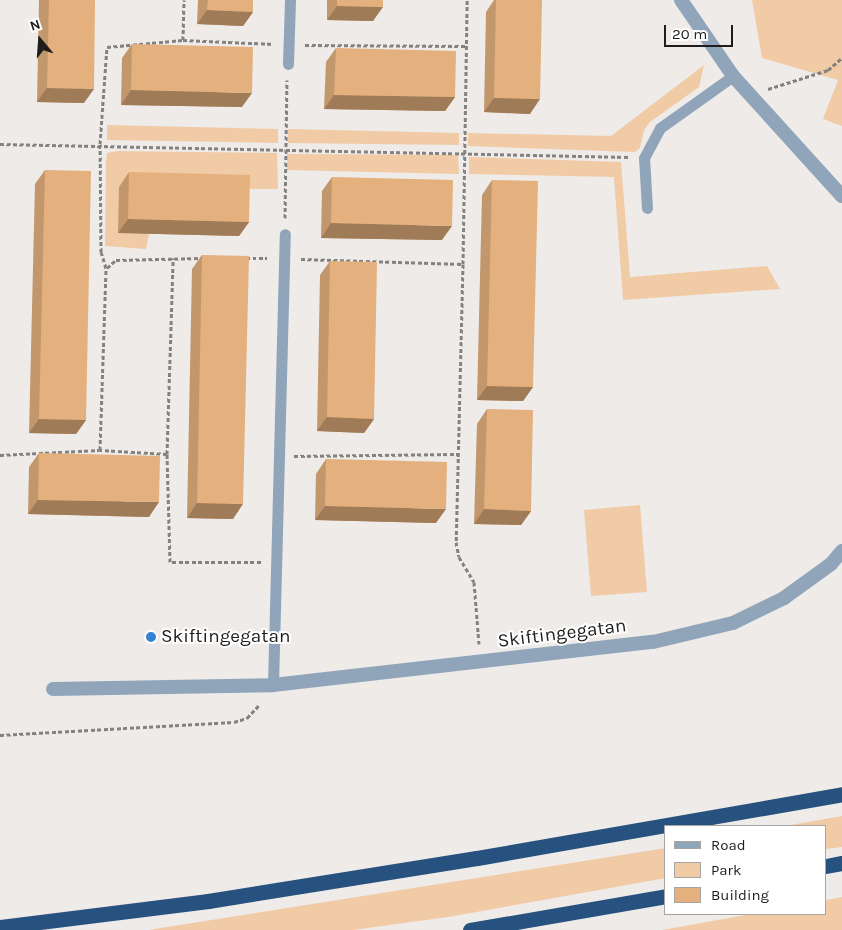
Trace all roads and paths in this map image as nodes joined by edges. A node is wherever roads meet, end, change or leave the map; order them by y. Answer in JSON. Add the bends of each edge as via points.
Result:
{"nodes":[{"id":1,"x":184,"y":0,"type":"edge"},
{"id":2,"x":290,"y":0,"type":"edge"},
{"id":3,"x":466,"y":0,"type":"edge"},
{"id":4,"x":680,"y":0,"type":"edge"},
{"id":5,"x":183,"y":40,"type":"junction"},
{"id":6,"x":289,"y":44,"type":"junction"},
{"id":7,"x":465,"y":46,"type":"junction"},
{"id":8,"x":842,"y":58,"type":"edge"},
{"id":9,"x":288,"y":64,"type":"joint"},
{"id":10,"x":733,"y":76,"type":"junction"},
{"id":11,"x":750,"y":95,"type":"junction"},
{"id":12,"x":0,"y":144,"type":"edge"},
{"id":13,"x":100,"y":144,"type":"junction"},
{"id":14,"x":284,"y":148,"type":"junction"},
{"id":15,"x":465,"y":152,"type":"junction"},
{"id":16,"x":634,"y":157,"type":"dead end"},
{"id":17,"x":842,"y":196,"type":"edge"},
{"id":18,"x":647,"y":208,"type":"dead end"},
{"id":19,"x":285,"y":234,"type":"joint"},
{"id":20,"x":173,"y":258,"type":"junction"},
{"id":21,"x":208,"y":258,"type":"edge"},
{"id":22,"x":236,"y":258,"type":"edge"},
{"id":23,"x":284,"y":258,"type":"junction"},
{"id":24,"x":463,"y":264,"type":"junction"},
{"id":25,"x":106,"y":268,"type":"junction"},
{"id":26,"x":100,"y":450,"type":"junction"},
{"id":27,"x":167,"y":454,"type":"junction"},
{"id":28,"x":458,"y":454,"type":"junction"},
{"id":29,"x":0,"y":455,"type":"edge"},
{"id":30,"x":279,"y":456,"type":"junction"},
{"id":31,"x":842,"y":551,"type":"edge"},
{"id":32,"x":277,"y":562,"type":"junction"},
{"id":33,"x":480,"y":662,"type":"junction"},
{"id":34,"x":273,"y":685,"type":"junction"},
{"id":35,"x":53,"y":689,"type":"dead end"},
{"id":36,"x":0,"y":735,"type":"edge"},
{"id":37,"x":842,"y":794,"type":"edge"},
{"id":38,"x":842,"y":864,"type":"edge"},
{"id":39,"x":827,"y":866,"type":"edge"},
{"id":40,"x":664,"y":896,"type":"edge"},
{"id":41,"x":0,"y":927,"type":"edge"},
{"id":42,"x":470,"y":930,"type":"edge"}],
"edges":[{"from":1,"to":5,"type":"path"},
{"from":2,"to":6,"type":"lane"},
{"from":3,"to":7,"type":"path"},
{"from":4,"to":10,"type":"street"},
{"from":5,"to":6,"type":"path"},
{"from":5,"to":13,"type":"path","via":[[107,47]]},
{"from":6,"to":7,"type":"path"},
{"from":6,"to":9,"type":"lane"},
{"from":7,"to":15,"type":"path"},
{"from":8,"to":11,"type":"path","via":[[828,70]]},
{"from":9,"to":14,"type":"path"},
{"from":10,"to":11,"type":"street"},
{"from":10,"to":18,"type":"lane","via":[[660,128],[644,158]]},
{"from":11,"to":17,"type":"street"},
{"from":12,"to":13,"type":"path"},
{"from":13,"to":14,"type":"path"},
{"from":13,"to":25,"type":"path","via":[[101,252]]},
{"from":14,"to":15,"type":"path"},
{"from":14,"to":19,"type":"path"},
{"from":15,"to":16,"type":"path"},
{"from":15,"to":24,"type":"path"},
{"from":19,"to":23,"type":"lane"},
{"from":20,"to":21,"type":"path"},
{"from":20,"to":25,"type":"path","via":[[116,260]]},
{"from":20,"to":27,"type":"path"},
{"from":22,"to":23,"type":"path"},
{"from":23,"to":24,"type":"path"},
{"from":23,"to":30,"type":"lane"},
{"from":24,"to":28,"type":"path"},
{"from":25,"to":26,"type":"path"},
{"from":26,"to":27,"type":"path"},
{"from":26,"to":29,"type":"path"},
{"from":27,"to":32,"type":"path","via":[[170,562]]},
{"from":28,"to":30,"type":"path"},
{"from":28,"to":33,"type":"path","via":[[456,542],[460,557],[474,582]]},
{"from":30,"to":32,"type":"lane"},
{"from":31,"to":33,"type":"street","name":"Skiftingegatan","via":[[832,564],[784,598],[734,623],[653,642]]},
{"from":32,"to":34,"type":"lane"},
{"from":33,"to":34,"type":"street","name":"Skiftingegatan"},
{"from":34,"to":35,"type":"street","name":"Skiftingegatan"},
{"from":34,"to":36,"type":"path","via":[[252,714],[241,721]]},
{"from":37,"to":41,"type":"highway","via":[[247,895]]},
{"from":38,"to":39,"type":"highway"},
{"from":40,"to":42,"type":"highway"}]}
